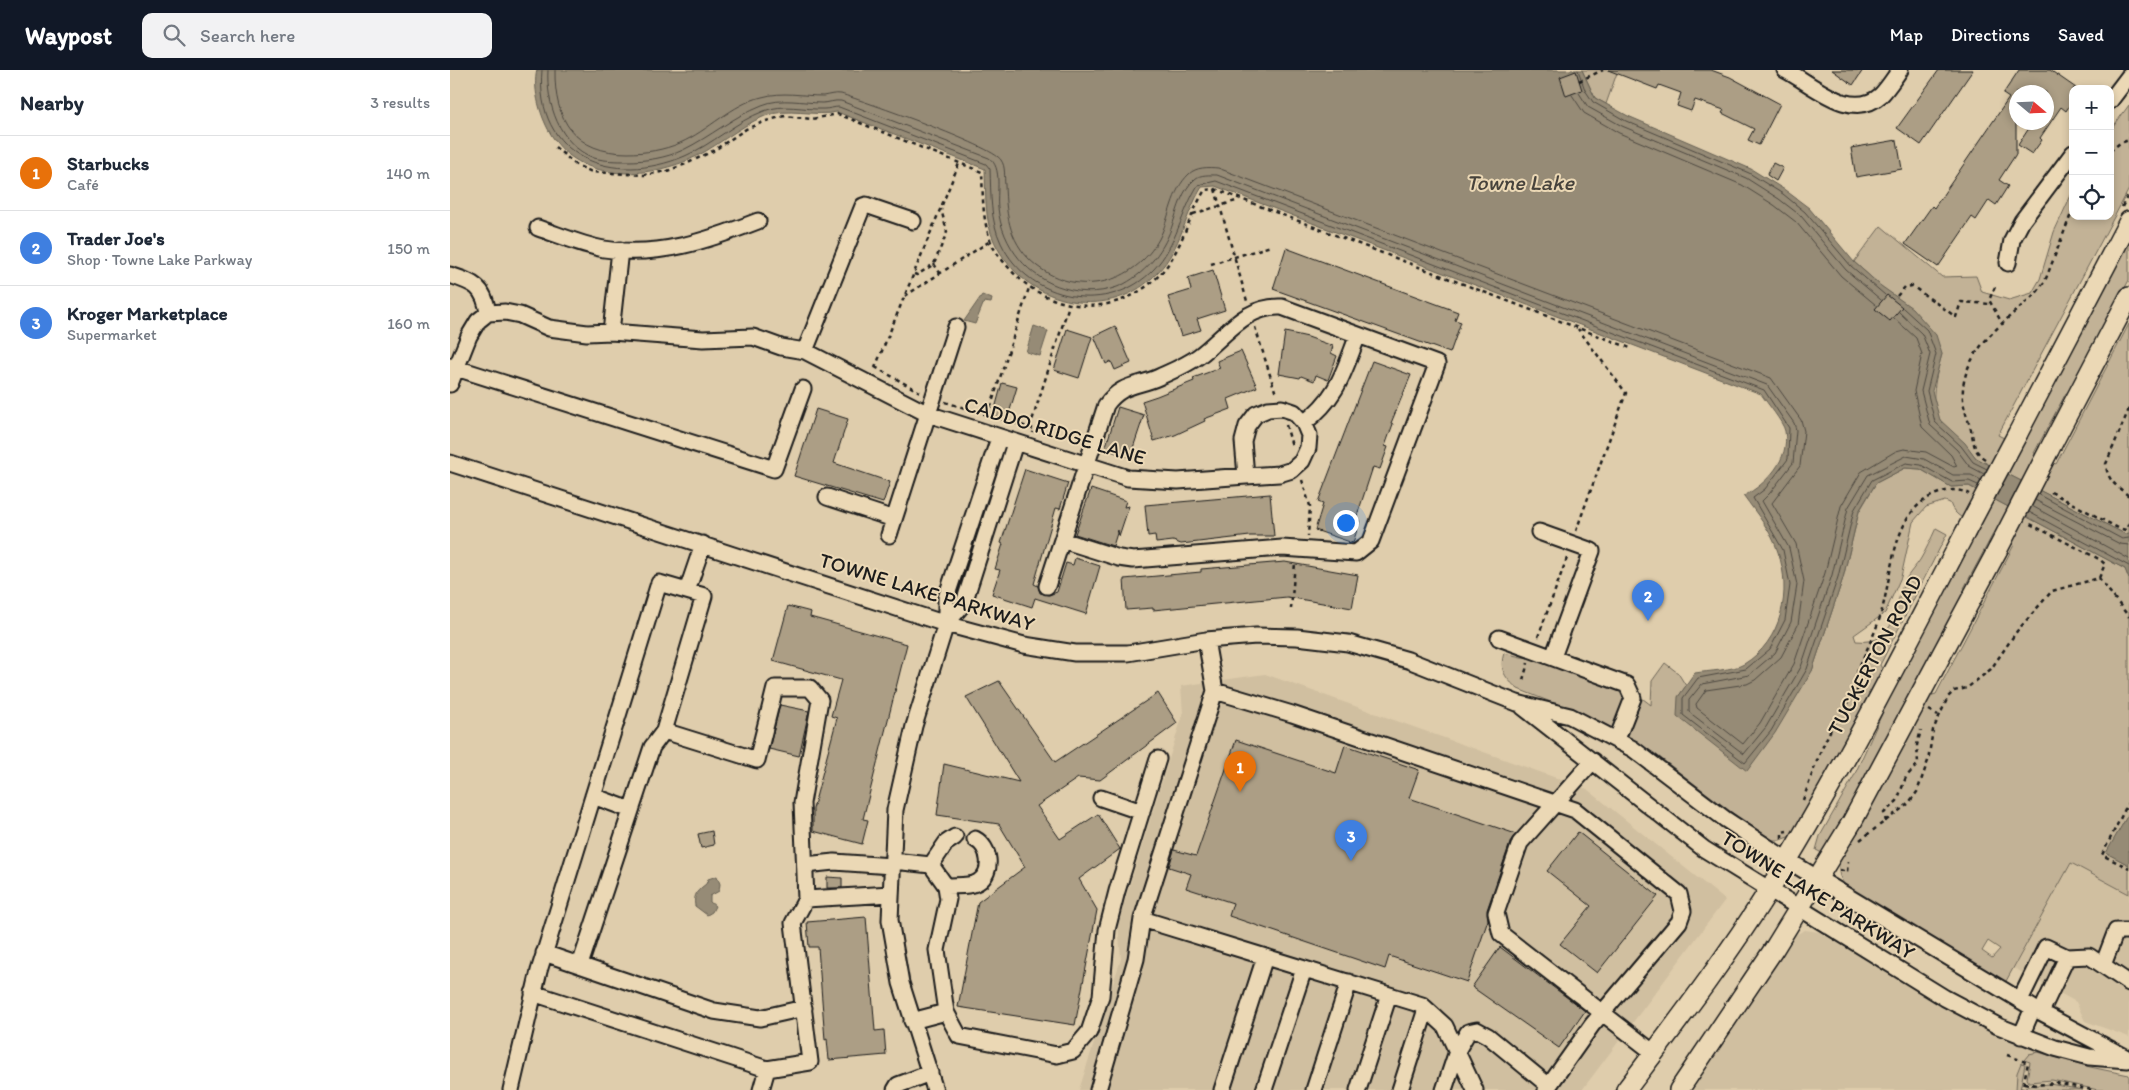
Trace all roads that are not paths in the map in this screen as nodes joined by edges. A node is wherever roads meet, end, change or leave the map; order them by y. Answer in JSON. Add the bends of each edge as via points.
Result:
{"nodes":[{"id":1,"x":1785,"y":70,"type":"edge"},
{"id":2,"x":1900,"y":70,"type":"edge"},
{"id":3,"x":2129,"y":76,"type":"edge"},
{"id":4,"x":2114,"y":96,"type":"edge"},
{"id":5,"x":2069,"y":158,"type":"edge"},
{"id":6,"x":758,"y":221,"type":"dead end"},
{"id":7,"x":914,"y":221,"type":"dead end"},
{"id":8,"x":2129,"y":221,"type":"edge"},
{"id":9,"x":538,"y":228,"type":"dead end"},
{"id":10,"x":620,"y":250,"type":"junction"},
{"id":11,"x":2008,"y":263,"type":"dead end"},
{"id":12,"x":450,"y":275,"type":"edge"},
{"id":13,"x":2129,"y":297,"type":"edge"},
{"id":14,"x":488,"y":313,"type":"junction"},
{"id":15,"x":956,"y":327,"type":"dead end"},
{"id":16,"x":611,"y":332,"type":"junction"},
{"id":17,"x":1358,"y":335,"type":"junction"},
{"id":18,"x":805,"y":351,"type":"junction"},
{"id":19,"x":453,"y":367,"type":"edge"},
{"id":20,"x":450,"y":384,"type":"edge"},
{"id":21,"x":803,"y":389,"type":"dead end"},
{"id":22,"x":930,"y":409,"type":"junction"},
{"id":23,"x":1304,"y":423,"type":"junction"},
{"id":24,"x":1000,"y":438,"type":"junction"},
{"id":25,"x":1015,"y":443,"type":"junction"},
{"id":26,"x":450,"y":463,"type":"edge"},
{"id":27,"x":1086,"y":466,"type":"junction"},
{"id":28,"x":1246,"y":476,"type":"junction"},
{"id":29,"x":826,"y":497,"type":"dead end"},
{"id":30,"x":894,"y":520,"type":"junction"},
{"id":31,"x":1539,"y":532,"type":"dead end"},
{"id":32,"x":889,"y":535,"type":"dead end"},
{"id":33,"x":1062,"y":540,"type":"junction"},
{"id":34,"x":704,"y":544,"type":"junction"},
{"id":35,"x":1047,"y":586,"type":"dead end"},
{"id":36,"x":687,"y":591,"type":"junction"},
{"id":37,"x":946,"y":624,"type":"junction"},
{"id":38,"x":1499,"y":638,"type":"dead end"},
{"id":39,"x":1206,"y":640,"type":"junction"},
{"id":40,"x":1553,"y":657,"type":"junction"},
{"id":41,"x":1216,"y":691,"type":"junction"},
{"id":42,"x":1517,"y":703,"type":"junction"},
{"id":43,"x":664,"y":731,"type":"junction"},
{"id":44,"x":1617,"y":739,"type":"junction"},
{"id":45,"x":1158,"y":759,"type":"dead end"},
{"id":46,"x":1594,"y":761,"type":"junction"},
{"id":47,"x":593,"y":796,"type":"junction"},
{"id":48,"x":1101,"y":798,"type":"dead end"},
{"id":49,"x":1554,"y":803,"type":"junction"},
{"id":50,"x":631,"y":810,"type":"junction"},
{"id":51,"x":1142,"y":812,"type":"junction"},
{"id":52,"x":955,"y":837,"type":"dead end"},
{"id":53,"x":975,"y":839,"type":"dead end"},
{"id":54,"x":1787,"y":860,"type":"junction"},
{"id":55,"x":892,"y":863,"type":"junction"},
{"id":56,"x":931,"y":865,"type":"junction"},
{"id":57,"x":805,"y":866,"type":"junction"},
{"id":58,"x":1818,"y":878,"type":"junction"},
{"id":59,"x":946,"y":886,"type":"junction"},
{"id":60,"x":1768,"y":891,"type":"junction"},
{"id":61,"x":891,"y":894,"type":"junction"},
{"id":62,"x":806,"y":900,"type":"junction"},
{"id":63,"x":1799,"y":908,"type":"junction"},
{"id":64,"x":1142,"y":919,"type":"junction"},
{"id":65,"x":2129,"y":931,"type":"edge"},
{"id":66,"x":544,"y":953,"type":"junction"},
{"id":67,"x":1265,"y":957,"type":"junction"},
{"id":68,"x":2067,"y":957,"type":"junction"},
{"id":69,"x":580,"y":965,"type":"junction"},
{"id":70,"x":2102,"y":965,"type":"junction"},
{"id":71,"x":1304,"y":969,"type":"junction"},
{"id":72,"x":1349,"y":982,"type":"junction"},
{"id":73,"x":2129,"y":983,"type":"edge"},
{"id":74,"x":533,"y":992,"type":"junction"},
{"id":75,"x":1389,"y":995,"type":"junction"},
{"id":76,"x":2020,"y":1000,"type":"junction"},
{"id":77,"x":804,"y":1008,"type":"junction"},
{"id":78,"x":1426,"y":1009,"type":"junction"},
{"id":79,"x":2037,"y":1010,"type":"junction"},
{"id":80,"x":946,"y":1012,"type":"junction"},
{"id":81,"x":1603,"y":1014,"type":"junction"},
{"id":82,"x":912,"y":1021,"type":"junction"},
{"id":83,"x":2021,"y":1036,"type":"junction"},
{"id":84,"x":1457,"y":1051,"type":"junction"},
{"id":85,"x":1654,"y":1053,"type":"junction"},
{"id":86,"x":2129,"y":1060,"type":"edge"},
{"id":87,"x":768,"y":1069,"type":"junction"},
{"id":88,"x":930,"y":1074,"type":"junction"},
{"id":89,"x":1548,"y":1088,"type":"edge"},
{"id":90,"x":510,"y":1090,"type":"edge"},
{"id":91,"x":761,"y":1090,"type":"edge"},
{"id":92,"x":895,"y":1090,"type":"edge"},
{"id":93,"x":936,"y":1090,"type":"edge"},
{"id":94,"x":1098,"y":1090,"type":"edge"},
{"id":95,"x":1222,"y":1090,"type":"edge"},
{"id":96,"x":1264,"y":1090,"type":"edge"},
{"id":97,"x":1314,"y":1090,"type":"edge"},
{"id":98,"x":1358,"y":1090,"type":"edge"},
{"id":99,"x":1400,"y":1090,"type":"edge"},
{"id":100,"x":1444,"y":1090,"type":"edge"},
{"id":101,"x":1475,"y":1090,"type":"edge"},
{"id":102,"x":1626,"y":1090,"type":"edge"},
{"id":103,"x":1679,"y":1090,"type":"edge"}],
"edges":[{"from":1,"to":2,"type":"street","via":[[1841,103],[1862,106],[1881,95]]},
{"from":3,"to":4,"type":"street"},
{"from":5,"to":11,"type":"street","via":[[2022,222],[2012,240]]},
{"from":6,"to":10,"type":"street","via":[[676,248]]},
{"from":7,"to":18,"type":"street","via":[[866,204],[863,206]]},
{"from":8,"to":54,"type":"main road","name":"TUCKERTON ROAD","bridge":true,"via":[[1852,747]]},
{"from":9,"to":10,"type":"street","via":[[604,249]]},
{"from":10,"to":16,"type":"street"},
{"from":12,"to":14,"type":"street","via":[[474,283],[486,297]]},
{"from":13,"to":58,"type":"main road","bridge":true,"via":[[1998,549],[1856,814]]},
{"from":14,"to":16,"type":"street","name":"CADDO RIDGE LANE","via":[[520,315],[549,328],[587,334]]},
{"from":14,"to":19,"type":"street","via":[[478,321]]},
{"from":15,"to":22,"type":"street"},
{"from":16,"to":18,"type":"street","name":"CADDO RIDGE LANE","via":[[703,338],[753,337]]},
{"from":17,"to":23,"type":"street","via":[[1330,400]]},
{"from":17,"to":27,"type":"street","via":[[1282,307],[1270,306],[1251,313],[1199,356],[1156,379],[1123,388],[1113,395],[1106,405]]},
{"from":17,"to":33,"type":"street","via":[[1437,364],[1371,541],[1356,554],[1302,549],[1133,560]]},
{"from":18,"to":22,"type":"street","name":"CADDO RIDGE LANE","via":[[864,383]]},
{"from":19,"to":20,"type":"street"},
{"from":19,"to":21,"type":"street","via":[[774,469]]},
{"from":22,"to":24,"type":"street","name":"CADDO RIDGE LANE"},
{"from":22,"to":30,"type":"street"},
{"from":23,"to":28,"type":"street","name":"CADDO RIDGE LANE","via":[[1309,436],[1308,448],[1298,465],[1278,474]]},
{"from":23,"to":28,"type":"street","via":[[1294,412],[1280,408],[1256,414],[1247,426],[1243,441]]},
{"from":24,"to":25,"type":"street","name":"CADDO RIDGE LANE"},
{"from":24,"to":37,"type":"street","via":[[946,598]]},
{"from":25,"to":27,"type":"street","name":"CADDO RIDGE LANE"},
{"from":25,"to":37,"type":"street","via":[[964,602]]},
{"from":26,"to":34,"type":"street","name":"TOWNE LAKE PARKWAY"},
{"from":27,"to":28,"type":"street","name":"CADDO RIDGE LANE","via":[[1152,481]]},
{"from":27,"to":33,"type":"street"},
{"from":29,"to":30,"type":"street"},
{"from":30,"to":32,"type":"street"},
{"from":31,"to":40,"type":"street","via":[[1592,551]]},
{"from":33,"to":35,"type":"street"},
{"from":34,"to":36,"type":"street"},
{"from":34,"to":37,"type":"street","name":"TOWNE LAKE PARKWAY"},
{"from":36,"to":43,"type":"street","via":[[704,596]]},
{"from":36,"to":47,"type":"street","via":[[659,583]]},
{"from":37,"to":39,"type":"street","name":"TOWNE LAKE PARKWAY","via":[[1024,645],[1075,653],[1128,653]]},
{"from":37,"to":55,"type":"street","via":[[914,726],[895,810]]},
{"from":38,"to":40,"type":"street"},
{"from":39,"to":41,"type":"street"},
{"from":39,"to":42,"type":"street","name":"TOWNE LAKE PARKWAY","via":[[1264,636],[1348,643],[1408,660]]},
{"from":40,"to":44,"type":"street","via":[[1627,685],[1633,698]]},
{"from":41,"to":49,"type":"street"},
{"from":41,"to":64,"type":"street"},
{"from":42,"to":44,"type":"street","name":"TOWNE LAKE PARKWAY","via":[[1570,716]]},
{"from":42,"to":46,"type":"street","name":"TOWNE LAKE PARKWAY"},
{"from":43,"to":50,"type":"street","via":[[652,747]]},
{"from":43,"to":57,"type":"street","via":[[757,760],[776,688],[810,688],[820,700],[802,803]]},
{"from":44,"to":54,"type":"street","name":"TOWNE LAKE PARKWAY","via":[[1725,819]]},
{"from":45,"to":51,"type":"street"},
{"from":46,"to":49,"type":"street"},
{"from":46,"to":60,"type":"street","name":"TOWNE LAKE PARKWAY","via":[[1704,849]]},
{"from":47,"to":50,"type":"street"},
{"from":47,"to":66,"type":"street"},
{"from":48,"to":51,"type":"street"},
{"from":49,"to":81,"type":"street","via":[[1520,843],[1496,913],[1500,934]]},
{"from":49,"to":81,"type":"street","via":[[1576,810],[1680,894],[1682,900],[1679,922]]},
{"from":50,"to":69,"type":"street"},
{"from":51,"to":80,"type":"street","via":[[1107,930],[1101,996],[1089,1032],[1074,1051],[1057,1055],[959,1036]]},
{"from":52,"to":56,"type":"street","via":[[946,843]]},
{"from":53,"to":59,"type":"street","via":[[986,847],[988,853],[988,866],[983,877],[977,883]]},
{"from":54,"to":58,"type":"street","name":"TOWNE LAKE PARKWAY"},
{"from":54,"to":60,"type":"main road","name":"TUCKERTON ROAD"},
{"from":55,"to":56,"type":"street"},
{"from":55,"to":57,"type":"street","via":[[834,862]]},
{"from":55,"to":61,"type":"street"},
{"from":56,"to":59,"type":"street"},
{"from":57,"to":62,"type":"street"},
{"from":58,"to":63,"type":"main road"},
{"from":58,"to":76,"type":"street","name":"TOWNE LAKE PARKWAY"},
{"from":59,"to":80,"type":"street","via":[[948,899],[937,950]]},
{"from":60,"to":63,"type":"street","name":"TOWNE LAKE PARKWAY"},
{"from":60,"to":85,"type":"main road","name":"TUCKERTON ROAD"},
{"from":61,"to":62,"type":"street"},
{"from":61,"to":82,"type":"street","via":[[890,920],[901,983]]},
{"from":62,"to":77,"type":"street","via":[[793,923]]},
{"from":63,"to":83,"type":"street","name":"TOWNE LAKE PARKWAY","via":[[1945,998]]},
{"from":63,"to":103,"type":"main road"},
{"from":64,"to":67,"type":"street"},
{"from":64,"to":94,"type":"street","via":[[1136,960]]},
{"from":65,"to":70,"type":"street","via":[[2116,931]]},
{"from":66,"to":69,"type":"street"},
{"from":66,"to":74,"type":"street"},
{"from":67,"to":71,"type":"street"},
{"from":67,"to":95,"type":"street"},
{"from":68,"to":70,"type":"street","via":[[2089,956]]},
{"from":68,"to":76,"type":"street","via":[[2046,947]]},
{"from":68,"to":79,"type":"street"},
{"from":69,"to":77,"type":"street","via":[[714,1011],[760,1018]]},
{"from":70,"to":73,"type":"street"},
{"from":71,"to":72,"type":"street"},
{"from":71,"to":96,"type":"street"},
{"from":72,"to":75,"type":"street"},
{"from":72,"to":97,"type":"street"},
{"from":74,"to":87,"type":"street"},
{"from":74,"to":90,"type":"street"},
{"from":75,"to":78,"type":"street"},
{"from":75,"to":98,"type":"street"},
{"from":76,"to":79,"type":"street","name":"TOWNE LAKE PARKWAY"},
{"from":77,"to":87,"type":"street","via":[[810,1062]]},
{"from":78,"to":84,"type":"street","via":[[1445,1026]]},
{"from":78,"to":99,"type":"street"},
{"from":79,"to":83,"type":"street"},
{"from":79,"to":86,"type":"street","name":"TOWNE LAKE PARKWAY"},
{"from":80,"to":82,"type":"street"},
{"from":81,"to":85,"type":"street"},
{"from":81,"to":89,"type":"street"},
{"from":82,"to":88,"type":"street"},
{"from":83,"to":86,"type":"street","name":"TOWNE LAKE PARKWAY","via":[[2089,1057]]},
{"from":84,"to":89,"type":"street","via":[[1468,1032],[1476,1030],[1488,1036]]},
{"from":84,"to":100,"type":"street"},
{"from":84,"to":101,"type":"street"},
{"from":85,"to":102,"type":"main road","name":"TUCKERTON ROAD"},
{"from":87,"to":91,"type":"street"},
{"from":88,"to":92,"type":"street","via":[[898,1085]]},
{"from":88,"to":93,"type":"street"}]}
